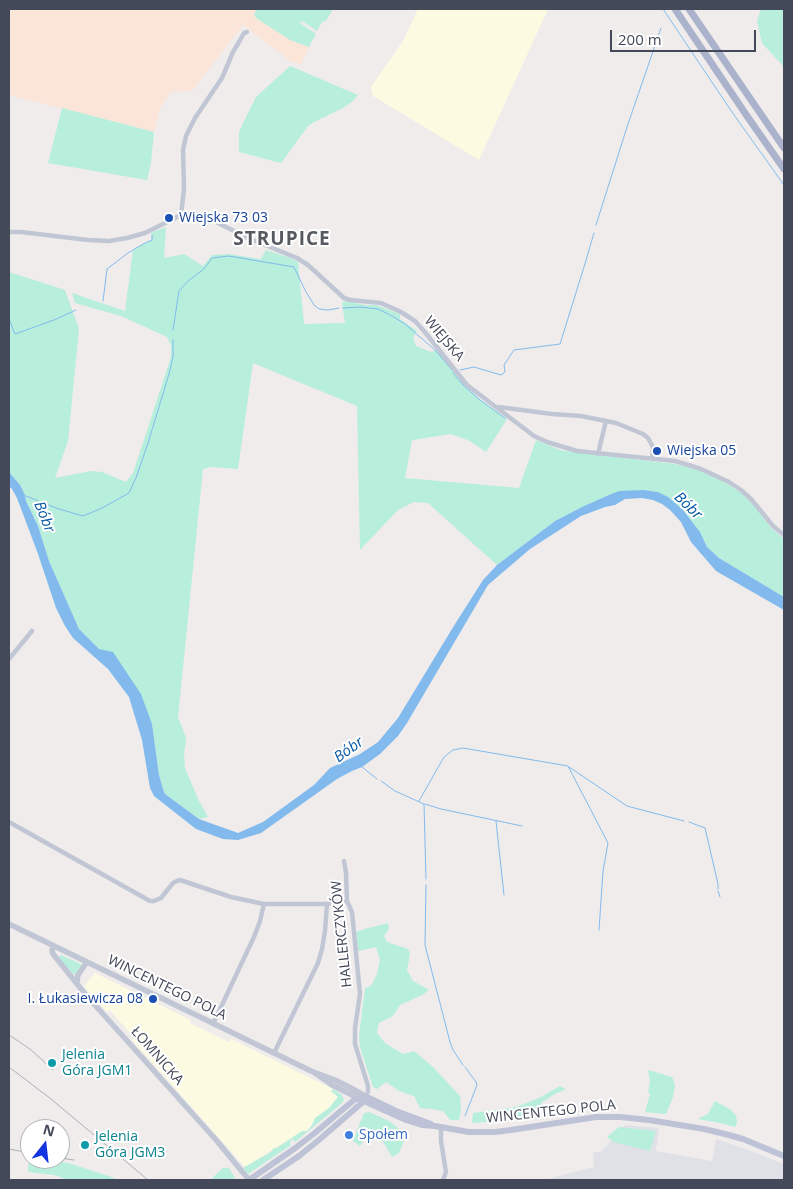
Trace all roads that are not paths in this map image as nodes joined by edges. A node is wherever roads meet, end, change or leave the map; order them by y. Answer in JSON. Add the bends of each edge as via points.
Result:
{"nodes":[{"id":1,"x":675,"y":9,"type":"edge"},
{"id":2,"x":689,"y":9,"type":"edge"},
{"id":3,"x":248,"y":32,"type":"dead end"},
{"id":4,"x":784,"y":148,"type":"edge"},
{"id":5,"x":784,"y":169,"type":"edge"},
{"id":6,"x":181,"y":215,"type":"junction"},
{"id":7,"x":9,"y":232,"type":"edge"},
{"id":8,"x":497,"y":407,"type":"junction"},
{"id":9,"x":606,"y":421,"type":"junction"},
{"id":10,"x":598,"y":454,"type":"junction"},
{"id":11,"x":652,"y":459,"type":"junction"},
{"id":12,"x":784,"y":534,"type":"edge"},
{"id":13,"x":32,"y":631,"type":"dead end"},
{"id":14,"x":9,"y":659,"type":"edge"},
{"id":15,"x":9,"y":822,"type":"edge"},
{"id":16,"x":344,"y":862,"type":"dead end"},
{"id":17,"x":347,"y":902,"type":"junction"},
{"id":18,"x":264,"y":904,"type":"junction"},
{"id":19,"x":328,"y":904,"type":"junction"},
{"id":20,"x":9,"y":924,"type":"edge"},
{"id":21,"x":54,"y":946,"type":"junction"},
{"id":22,"x":87,"y":962,"type":"junction"},
{"id":23,"x":77,"y":983,"type":"junction"},
{"id":24,"x":213,"y":1024,"type":"junction"},
{"id":25,"x":274,"y":1053,"type":"junction"},
{"id":26,"x":316,"y":1073,"type":"junction"},
{"id":27,"x":345,"y":1093,"type":"junction"},
{"id":28,"x":364,"y":1097,"type":"junction"},
{"id":29,"x":348,"y":1104,"type":"junction"},
{"id":30,"x":438,"y":1127,"type":"junction"},
{"id":31,"x":784,"y":1156,"type":"edge"},
{"id":32,"x":249,"y":1180,"type":"edge"},
{"id":33,"x":263,"y":1180,"type":"edge"},
{"id":34,"x":444,"y":1180,"type":"edge"}],
"edges":[{"from":1,"to":5,"type":"main road"},
{"from":2,"to":4,"type":"main road"},
{"from":3,"to":6,"type":"street","via":[[238,42],[222,78],[186,136]]},
{"from":6,"to":7,"type":"street","via":[[145,233],[110,241]]},
{"from":6,"to":8,"type":"street","name":"WIEJSKA","via":[[202,215],[297,258],[344,298],[381,303],[401,312],[415,321],[468,385]]},
{"from":8,"to":9,"type":"street","name":"WIEJSKA"},
{"from":8,"to":10,"type":"street","name":"WIEJSKA","via":[[534,436],[577,451]]},
{"from":9,"to":10,"type":"street"},
{"from":9,"to":11,"type":"street","name":"WIEJSKA","via":[[616,422],[648,438],[653,447]]},
{"from":10,"to":11,"type":"street","name":"WIEJSKA"},
{"from":11,"to":12,"type":"street","name":"WIEJSKA","via":[[688,465],[729,482],[751,499]]},
{"from":13,"to":14,"type":"street"},
{"from":15,"to":18,"type":"street","via":[[150,901],[161,898],[176,881],[184,881]]},
{"from":16,"to":17,"type":"street","name":"HALLERCZYKÓW"},
{"from":17,"to":19,"type":"street"},
{"from":17,"to":28,"type":"street","name":"HALLERCZYKÓW","via":[[352,912],[360,994],[355,1044],[368,1086]]},
{"from":18,"to":19,"type":"street"},
{"from":18,"to":24,"type":"street","via":[[254,938]]},
{"from":19,"to":25,"type":"street","via":[[318,962]]},
{"from":20,"to":21,"type":"street","name":"WINCENTEGO POLA"},
{"from":21,"to":22,"type":"street","name":"WINCENTEGO POLA"},
{"from":21,"to":23,"type":"street","name":"ŁOMNICKA","via":[[54,954]]},
{"from":22,"to":23,"type":"street","via":[[78,975]]},
{"from":22,"to":24,"type":"street","name":"WINCENTEGO POLA"},
{"from":23,"to":32,"type":"street","name":"ŁOMNICKA"},
{"from":24,"to":25,"type":"street","name":"WINCENTEGO POLA"},
{"from":25,"to":26,"type":"street","name":"WINCENTEGO POLA"},
{"from":26,"to":27,"type":"street","name":"WINCENTEGO POLA"},
{"from":26,"to":28,"type":"street","name":"WINCENTEGO POLA"},
{"from":27,"to":28,"type":"street","name":"WINCENTEGO POLA"},
{"from":27,"to":29,"type":"street"},
{"from":28,"to":29,"type":"main road"},
{"from":28,"to":30,"type":"main road","name":"WINCENTEGO POLA","via":[[406,1120]]},
{"from":28,"to":33,"type":"main road","via":[[336,1126]]},
{"from":29,"to":32,"type":"main road","bridge":true,"via":[[322,1128]]},
{"from":30,"to":31,"type":"main road","name":"WINCENTEGO POLA","via":[[495,1132],[596,1117],[632,1117],[725,1134]]},
{"from":30,"to":34,"type":"street","via":[[446,1172]]}]}
